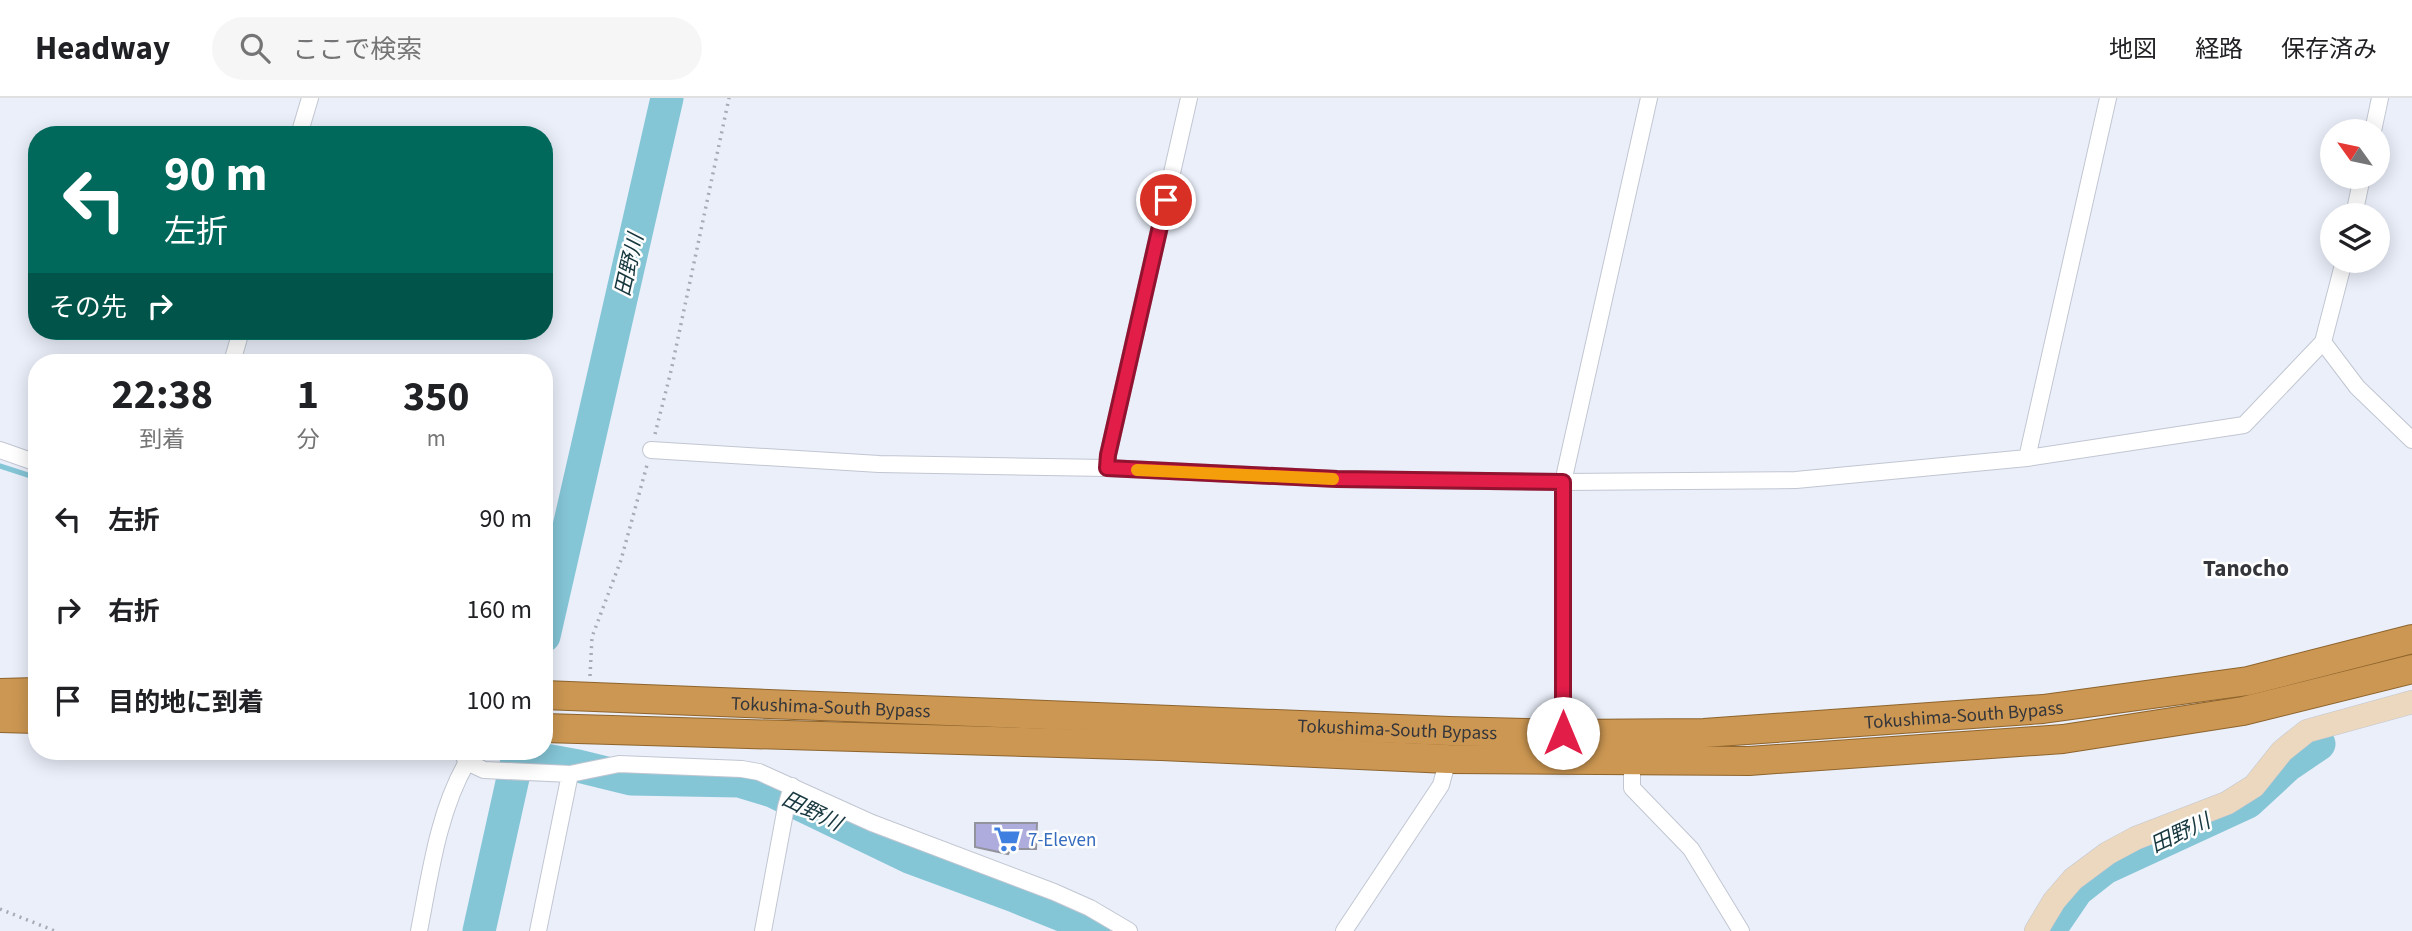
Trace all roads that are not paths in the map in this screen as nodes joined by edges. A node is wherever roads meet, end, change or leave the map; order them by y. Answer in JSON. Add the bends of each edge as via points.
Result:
{"nodes":[{"id":1,"x":310,"y":98,"type":"edge"},
{"id":2,"x":1189,"y":98,"type":"edge"},
{"id":3,"x":1649,"y":98,"type":"edge"},
{"id":4,"x":2108,"y":98,"type":"edge"},
{"id":5,"x":2380,"y":98,"type":"edge"},
{"id":6,"x":2375,"y":119,"type":"edge"},
{"id":7,"x":302,"y":126,"type":"edge"},
{"id":8,"x":2341,"y":273,"type":"edge"},
{"id":9,"x":2323,"y":342,"type":"junction"},
{"id":10,"x":2412,"y":440,"type":"edge"},
{"id":11,"x":0,"y":450,"type":"edge"},
{"id":12,"x":651,"y":450,"type":"road end"},
{"id":13,"x":2027,"y":457,"type":"junction"},
{"id":14,"x":28,"y":460,"type":"edge"},
{"id":15,"x":1107,"y":468,"type":"junction"},
{"id":16,"x":1563,"y":482,"type":"junction"},
{"id":17,"x":2412,"y":639,"type":"edge"},
{"id":18,"x":2412,"y":669,"type":"edge"},
{"id":19,"x":28,"y":692,"type":"edge"},
{"id":20,"x":0,"y":693,"type":"edge"},
{"id":21,"x":553,"y":695,"type":"edge"},
{"id":22,"x":2412,"y":702,"type":"edge"},
{"id":23,"x":0,"y":718,"type":"edge"},
{"id":24,"x":28,"y":719,"type":"edge"},
{"id":25,"x":553,"y":729,"type":"edge"},
{"id":26,"x":1563,"y":733,"type":"junction"},
{"id":27,"x":1448,"y":758,"type":"junction"},
{"id":28,"x":463,"y":760,"type":"edge"},
{"id":29,"x":470,"y":760,"type":"edge"},
{"id":30,"x":1632,"y":760,"type":"junction"},
{"id":31,"x":564,"y":775,"type":"junction"},
{"id":32,"x":789,"y":795,"type":"junction"},
{"id":33,"x":419,"y":931,"type":"edge"},
{"id":34,"x":538,"y":931,"type":"edge"},
{"id":35,"x":763,"y":931,"type":"edge"},
{"id":36,"x":1129,"y":931,"type":"edge"},
{"id":37,"x":1344,"y":931,"type":"edge"},
{"id":38,"x":1741,"y":931,"type":"edge"},
{"id":39,"x":2036,"y":931,"type":"edge"}],
"edges":[{"from":1,"to":7,"type":"street"},
{"from":2,"to":15,"type":"street"},
{"from":3,"to":16,"type":"street"},
{"from":4,"to":13,"type":"street"},
{"from":5,"to":6,"type":"street"},
{"from":8,"to":9,"type":"street"},
{"from":9,"to":10,"type":"street","via":[[2357,387]]},
{"from":9,"to":13,"type":"street","via":[[2244,425]]},
{"from":11,"to":14,"type":"street"},
{"from":12,"to":15,"type":"street","via":[[878,464]]},
{"from":13,"to":16,"type":"street","via":[[1796,480]]},
{"from":15,"to":16,"type":"street","via":[[1337,479]]},
{"from":16,"to":26,"type":"street"},
{"from":17,"to":26,"type":"highway","name":"Tokushima-South Bypass","via":[[2248,681],[2043,709],[1704,733]]},
{"from":18,"to":30,"type":"highway","name":"Tokushima-South Bypass","via":[[2243,711],[2063,739],[1749,761]]},
{"from":19,"to":20,"type":"highway"},
{"from":21,"to":26,"type":"highway","name":"Tokushima-South Bypass"},
{"from":22,"to":39,"type":"main road","via":[[2307,731],[2282,751],[2254,786],[2227,803],[2108,853],[2073,879]]},
{"from":23,"to":24,"type":"highway"},
{"from":25,"to":27,"type":"highway","name":"Tokushima-South Bypass"},
{"from":27,"to":30,"type":"highway","name":"Tokushima-South Bypass"},
{"from":27,"to":37,"type":"street","via":[[1441,785]]},
{"from":28,"to":33,"type":"street","via":[[430,870]]},
{"from":29,"to":31,"type":"street","via":[[484,770]]},
{"from":30,"to":38,"type":"street","via":[[1632,788],[1691,849]]},
{"from":31,"to":32,"type":"street","via":[[619,764],[741,769],[759,772]]},
{"from":31,"to":34,"type":"street"},
{"from":32,"to":35,"type":"street"},
{"from":32,"to":36,"type":"street","via":[[1054,892]]}]}
